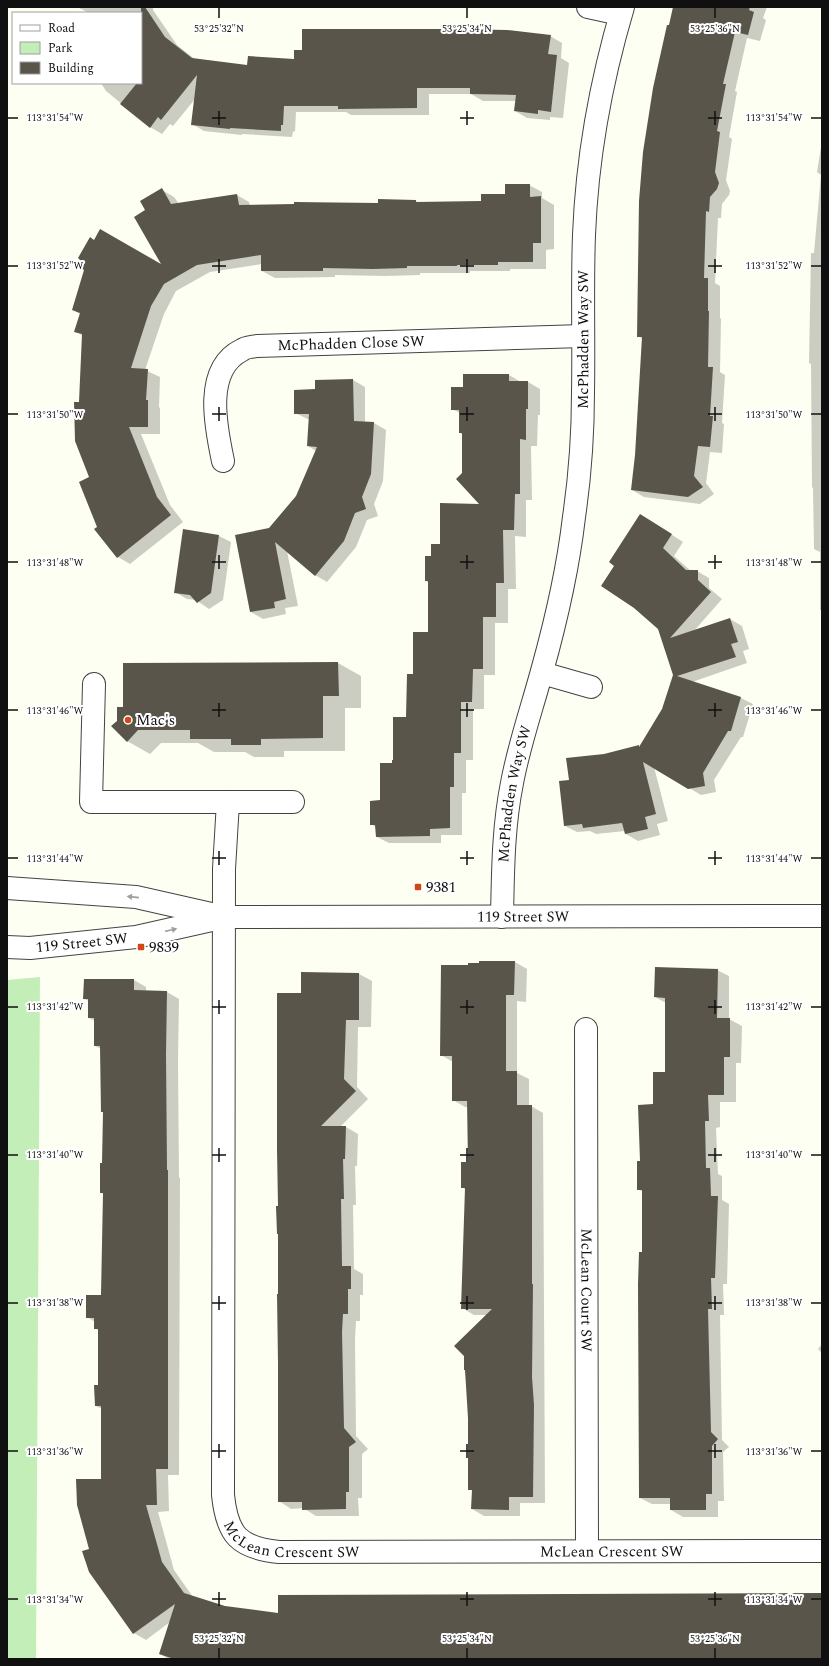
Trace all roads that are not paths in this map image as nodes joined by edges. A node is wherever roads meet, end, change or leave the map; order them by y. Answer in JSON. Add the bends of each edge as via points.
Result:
{"nodes":[{"id":1,"x":588,"y":7,"type":"edge"},
{"id":2,"x":622,"y":11,"type":"edge"},
{"id":3,"x":583,"y":336,"type":"junction"},
{"id":4,"x":224,"y":461,"type":"dead end"},
{"id":5,"x":542,"y":673,"type":"junction"},
{"id":6,"x":94,"y":684,"type":"dead end"},
{"id":7,"x":591,"y":687,"type":"dead end"},
{"id":8,"x":228,"y":802,"type":"junction"},
{"id":9,"x":293,"y":802,"type":"dead end"},
{"id":10,"x":7,"y":888,"type":"edge"},
{"id":11,"x":822,"y":916,"type":"edge"},
{"id":12,"x":225,"y":917,"type":"junction"},
{"id":13,"x":502,"y":917,"type":"junction"},
{"id":14,"x":7,"y":947,"type":"edge"},
{"id":15,"x":586,"y":1029,"type":"dead end"},
{"id":16,"x":587,"y":1551,"type":"junction"},
{"id":17,"x":822,"y":1552,"type":"edge"}],
"edges":[{"from":1,"to":2,"type":"street"},
{"from":2,"to":3,"type":"street","name":"McPhadden Way SW","via":[[605,76],[587,186]]},
{"from":3,"to":4,"type":"street","name":"McPhadden Close SW","via":[[257,346],[243,349],[226,363],[216,386],[216,420]]},
{"from":3,"to":5,"type":"street","name":"McPhadden Way SW","via":[[582,437],[578,491],[567,563]]},
{"from":5,"to":7,"type":"street"},
{"from":5,"to":13,"type":"street","name":"McPhadden Way SW","via":[[521,746],[507,811],[502,858]]},
{"from":6,"to":8,"type":"street","via":[[91,802]]},
{"from":8,"to":9,"type":"street"},
{"from":8,"to":12,"type":"street","name":"McLean Crescent SW","via":[[224,869]]},
{"from":12,"to":10,"type":"street","name":"119 Street SW","one_way":true,"via":[[136,897]]},
{"from":11,"to":13,"type":"street","name":"119 Street SW"},
{"from":12,"to":13,"type":"street","name":"119 Street SW"},
{"from":14,"to":12,"type":"street","name":"119 Street SW","one_way":true,"via":[[30,948],[136,937]]},
{"from":12,"to":16,"type":"street","name":"McLean Crescent SW","via":[[223,1495],[224,1512],[230,1525],[237,1537],[246,1544],[279,1552]]},
{"from":15,"to":16,"type":"street","name":"McLean Court SW"},
{"from":16,"to":17,"type":"street","name":"McLean Crescent SW"}]}
